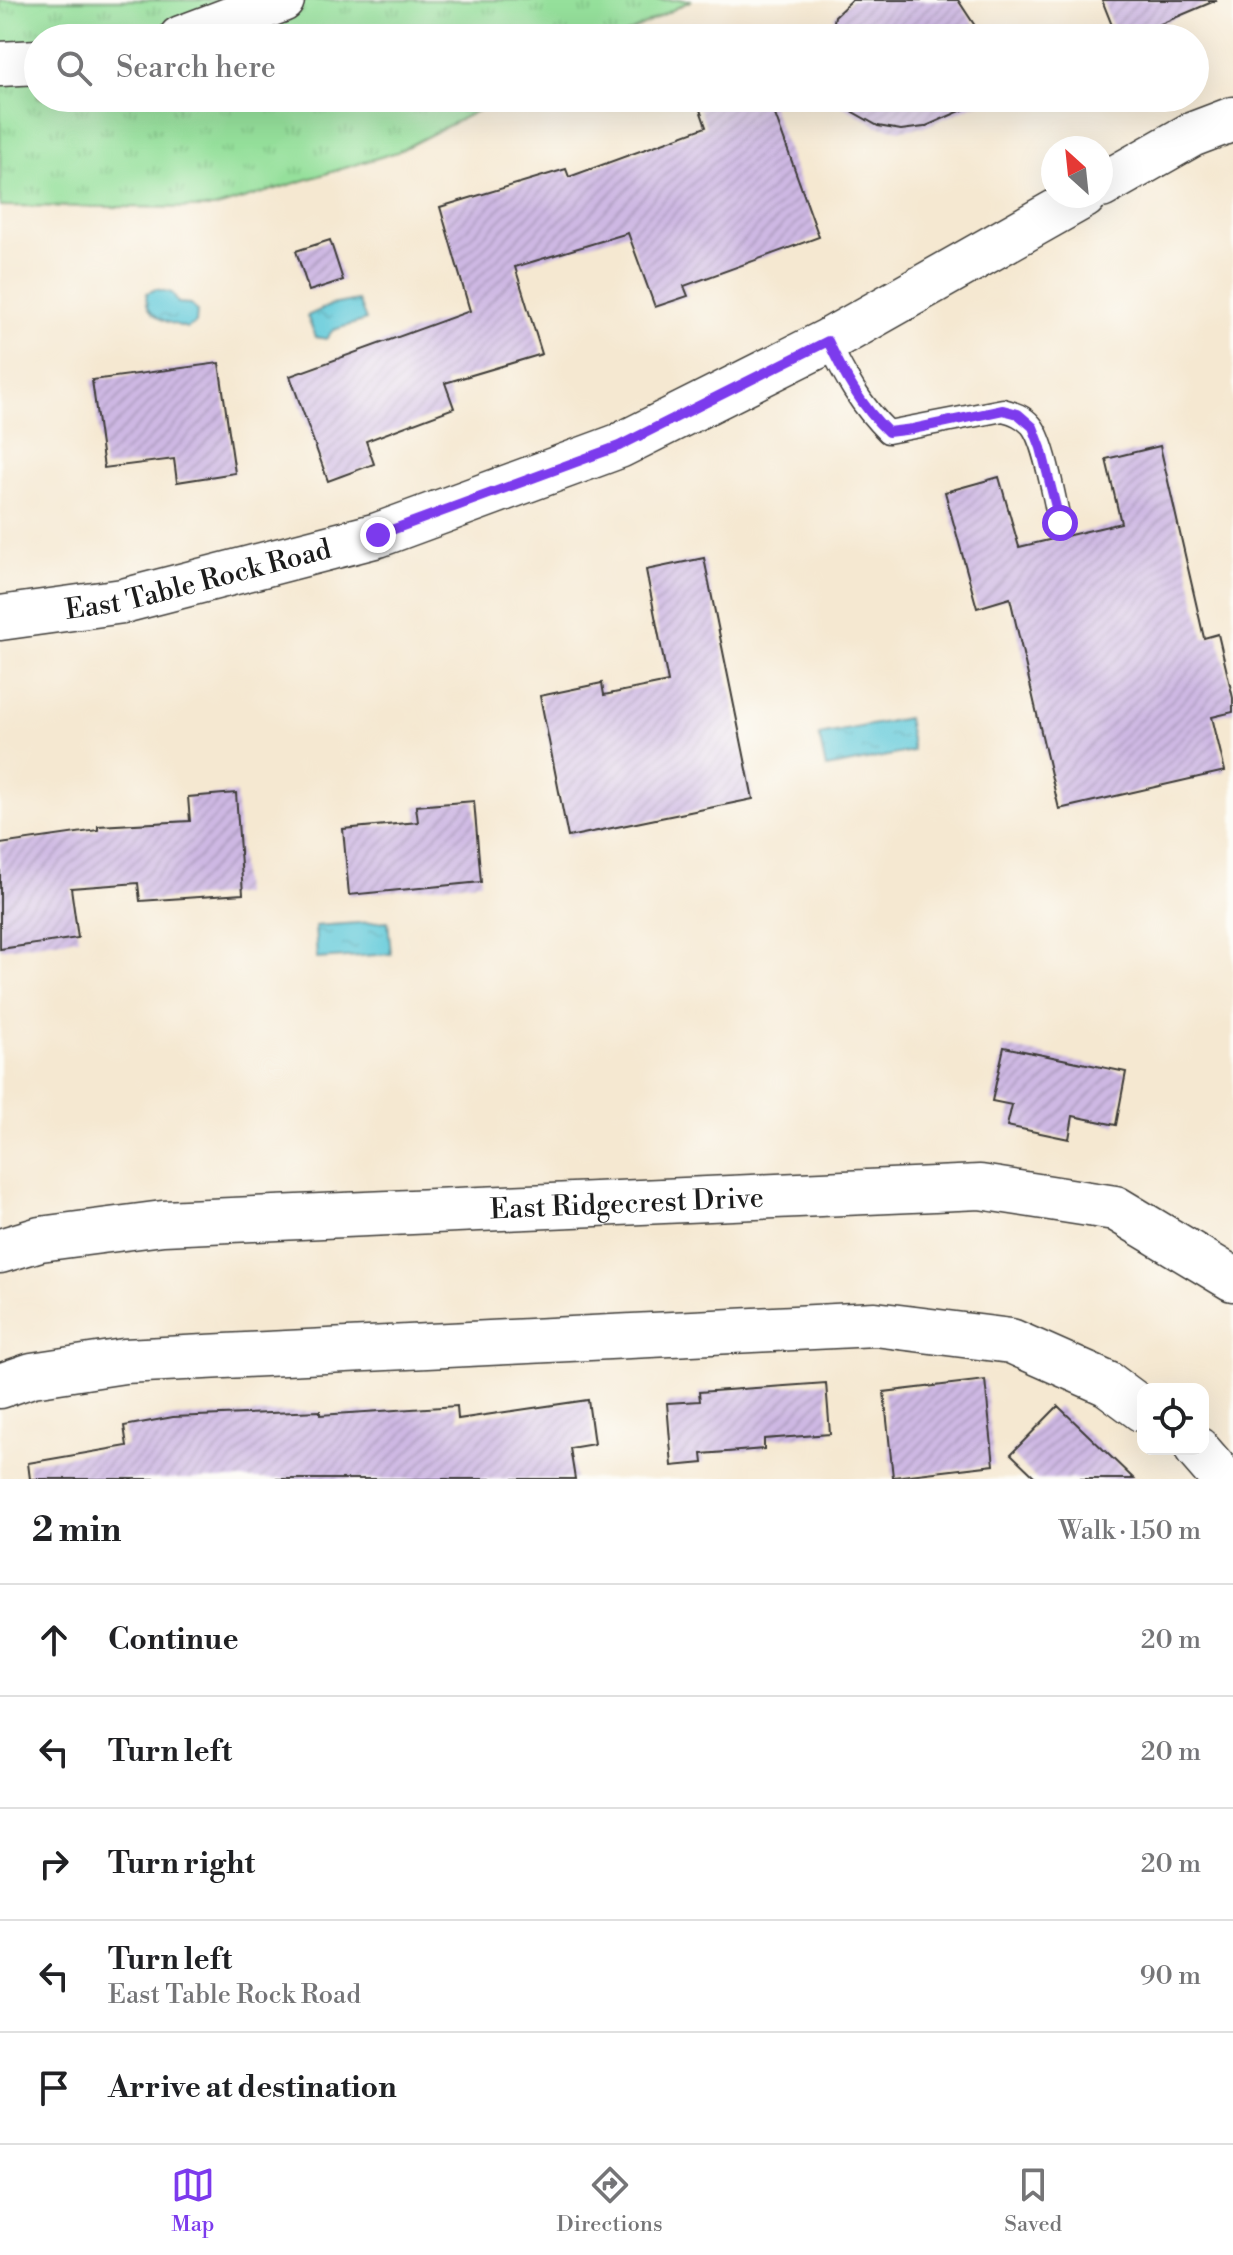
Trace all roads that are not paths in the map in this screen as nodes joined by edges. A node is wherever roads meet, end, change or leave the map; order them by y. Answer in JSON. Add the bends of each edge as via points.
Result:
{"nodes":[{"id":1,"x":282,"y":0,"type":"edge"},
{"id":2,"x":218,"y":24,"type":"edge"},
{"id":3,"x":24,"y":63,"type":"edge"},
{"id":4,"x":0,"y":64,"type":"edge"},
{"id":5,"x":1233,"y":119,"type":"edge"},
{"id":6,"x":1113,"y":179,"type":"edge"},
{"id":7,"x":1063,"y":208,"type":"edge"},
{"id":8,"x":828,"y":341,"type":"junction"},
{"id":9,"x":1060,"y":523,"type":"dead end"},
{"id":10,"x":0,"y":618,"type":"edge"},
{"id":11,"x":0,"y":1251,"type":"edge"},
{"id":12,"x":1233,"y":1279,"type":"edge"},
{"id":13,"x":0,"y":1386,"type":"edge"},
{"id":14,"x":1137,"y":1406,"type":"edge"},
{"id":15,"x":1202,"y":1455,"type":"edge"},
{"id":16,"x":1223,"y":1479,"type":"edge"}],
"edges":[{"from":1,"to":2,"type":"street"},
{"from":3,"to":4,"type":"street"},
{"from":5,"to":6,"type":"street","via":[[1191,135]]},
{"from":7,"to":8,"type":"street","name":"East Table Rock Road"},
{"from":8,"to":9,"type":"lane","via":[[843,374],[888,432],[1003,410],[1018,414],[1033,427]]},
{"from":8,"to":10,"type":"street","name":"East Table Rock Road","via":[[619,446],[378,535],[123,601]]},
{"from":11,"to":12,"type":"street","name":"East Ridgecrest Drive","via":[[40,1239],[163,1223],[980,1187],[1115,1208]]},
{"from":13,"to":14,"type":"street","via":[[32,1375],[124,1361],[875,1324],[1011,1341],[1108,1384]]},
{"from":15,"to":16,"type":"street"}]}
